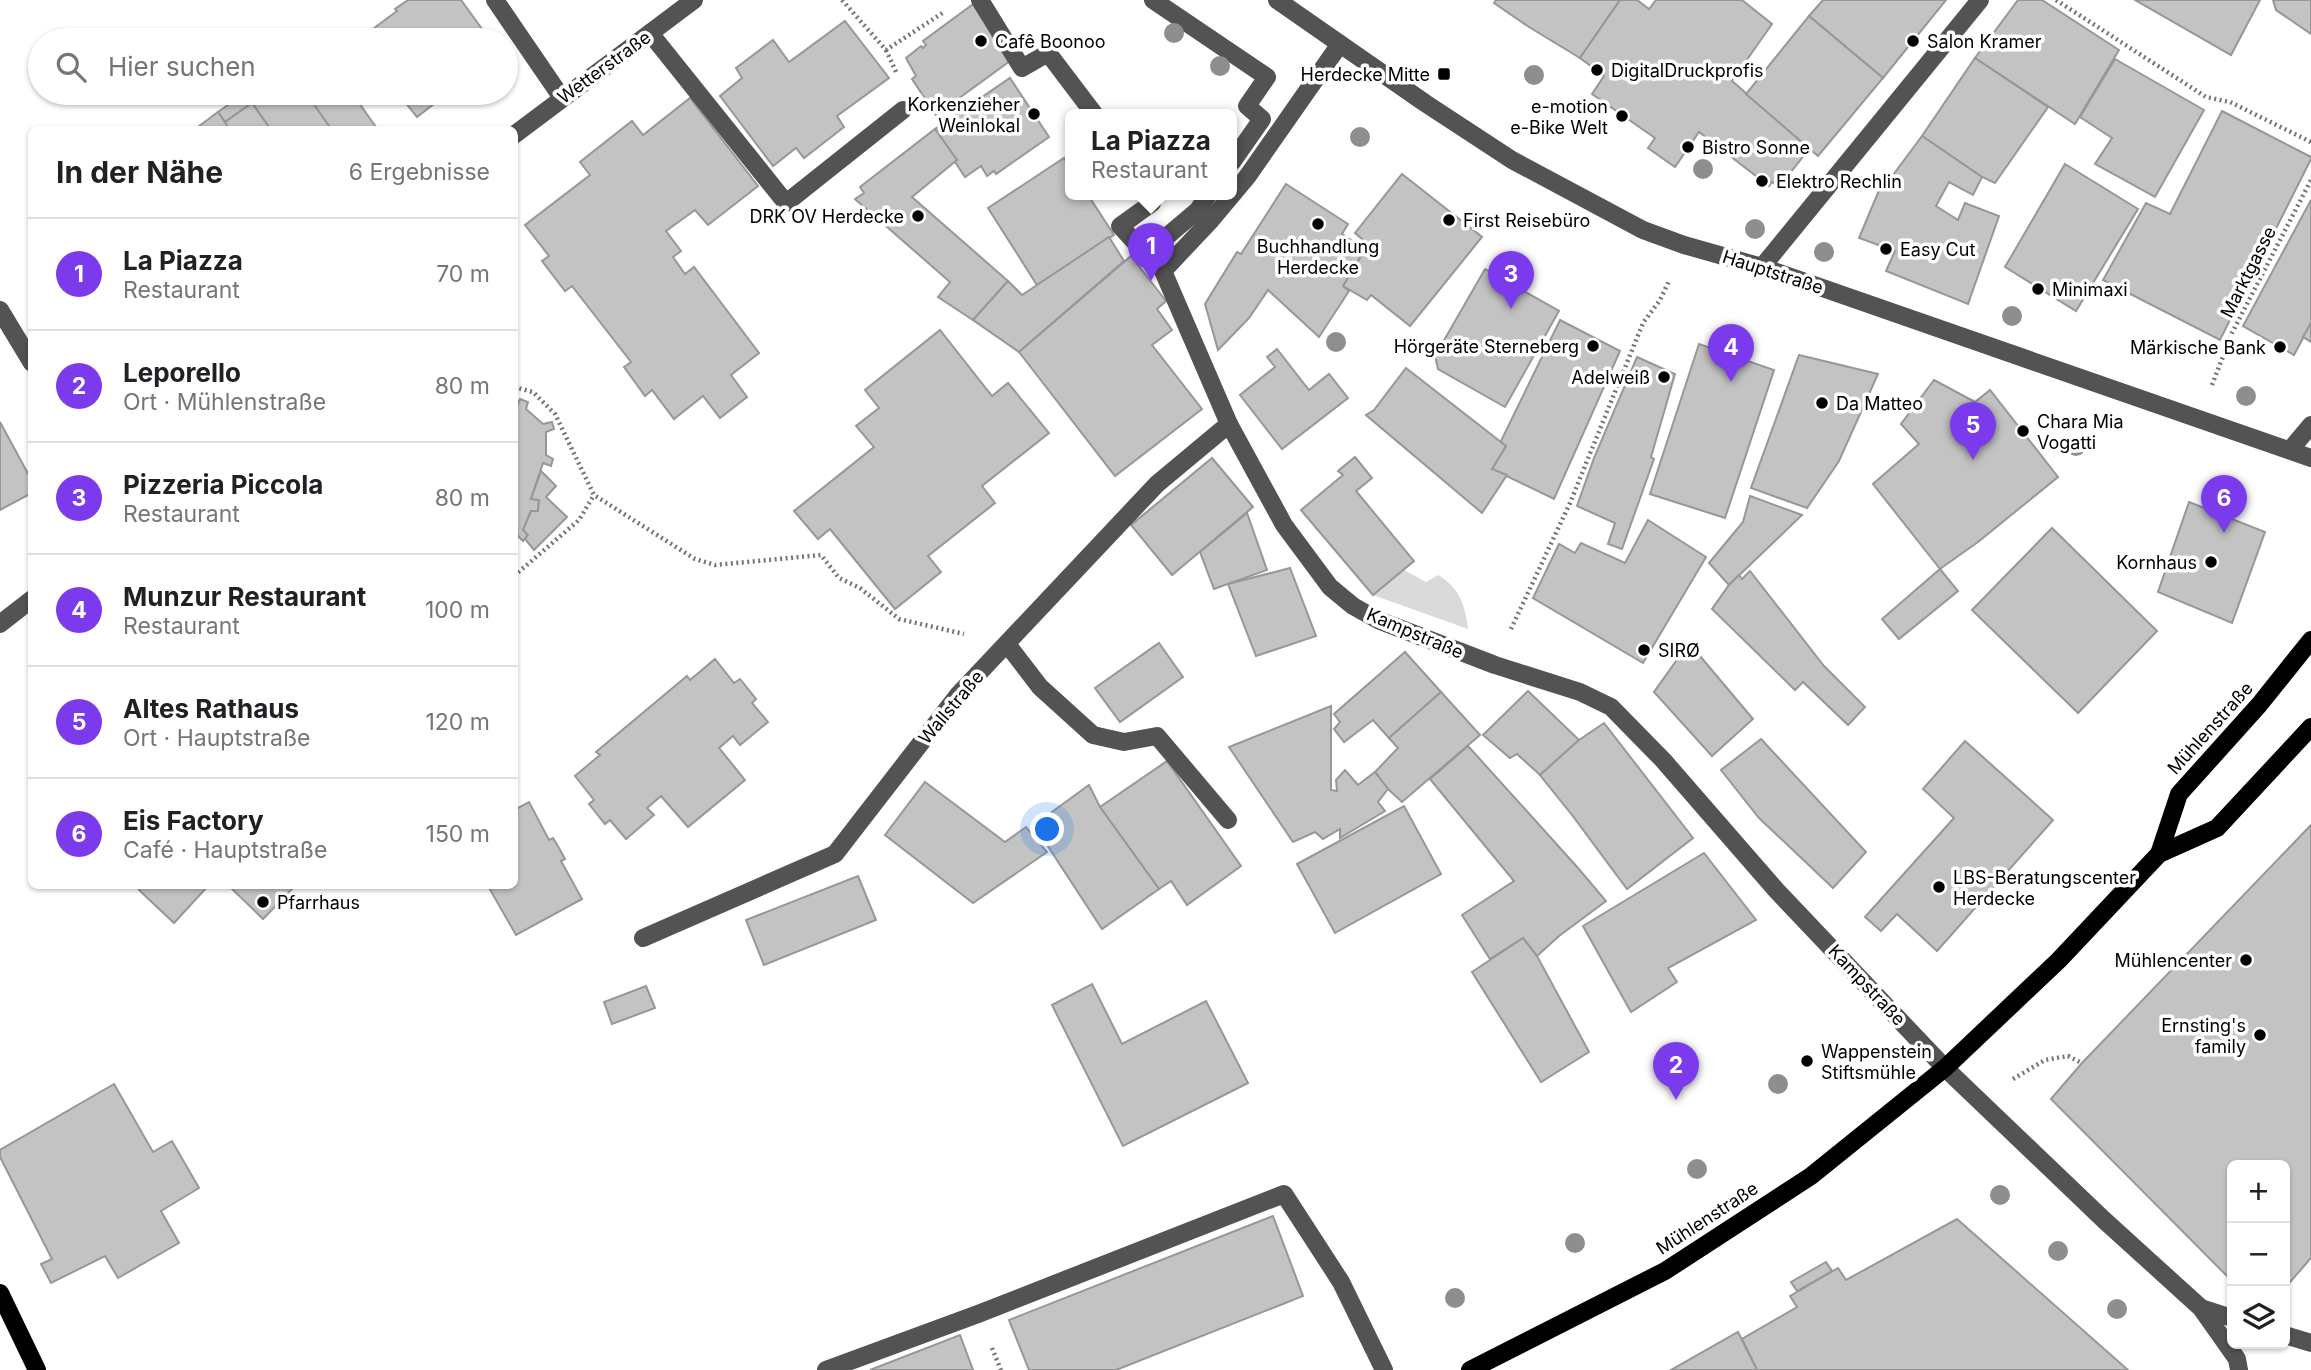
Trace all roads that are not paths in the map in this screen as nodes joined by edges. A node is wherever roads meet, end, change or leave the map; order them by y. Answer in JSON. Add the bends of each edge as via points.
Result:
{"nodes":[{"id":1,"x":495,"y":0,"type":"edge"},
{"id":2,"x":694,"y":0,"type":"edge"},
{"id":3,"x":980,"y":0,"type":"edge"},
{"id":4,"x":1153,"y":0,"type":"edge"},
{"id":5,"x":1278,"y":0,"type":"edge"},
{"id":6,"x":1980,"y":0,"type":"edge"},
{"id":7,"x":1302,"y":7,"type":"edge"},
{"id":8,"x":514,"y":28,"type":"edge"},
{"id":9,"x":650,"y":33,"type":"junction"},
{"id":10,"x":518,"y":34,"type":"edge"},
{"id":11,"x":1340,"y":44,"type":"junction"},
{"id":12,"x":562,"y":98,"type":"junction"},
{"id":13,"x":1090,"y":109,"type":"edge"},
{"id":14,"x":903,"y":110,"type":"dead end"},
{"id":15,"x":518,"y":132,"type":"edge"},
{"id":16,"x":1237,"y":154,"type":"edge"},
{"id":17,"x":1237,"y":189,"type":"edge"},
{"id":18,"x":1150,"y":200,"type":"edge"},
{"id":19,"x":1205,"y":200,"type":"edge"},
{"id":20,"x":1228,"y":200,"type":"edge"},
{"id":21,"x":1762,"y":267,"type":"junction"},
{"id":22,"x":0,"y":310,"type":"edge"},
{"id":23,"x":28,"y":356,"type":"edge"},
{"id":24,"x":1229,"y":424,"type":"junction"},
{"id":25,"x":2311,"y":425,"type":"edge"},
{"id":26,"x":2290,"y":450,"type":"junction"},
{"id":27,"x":2311,"y":458,"type":"edge"},
{"id":28,"x":28,"y":602,"type":"edge"},
{"id":29,"x":0,"y":624,"type":"edge"},
{"id":30,"x":2311,"y":640,"type":"edge"},
{"id":31,"x":1007,"y":645,"type":"junction"},
{"id":32,"x":2311,"y":727,"type":"edge"},
{"id":33,"x":1227,"y":820,"type":"dead end"},
{"id":34,"x":2159,"y":854,"type":"junction"},
{"id":35,"x":643,"y":938,"type":"dead end"},
{"id":36,"x":1945,"y":1068,"type":"junction"},
{"id":37,"x":0,"y":1293,"type":"edge"},
{"id":38,"x":2201,"y":1308,"type":"junction"},
{"id":39,"x":2227,"y":1316,"type":"edge"},
{"id":40,"x":2290,"y":1337,"type":"edge"},
{"id":41,"x":2311,"y":1343,"type":"edge"},
{"id":42,"x":37,"y":1370,"type":"edge"},
{"id":43,"x":826,"y":1370,"type":"edge"},
{"id":44,"x":1384,"y":1370,"type":"edge"},
{"id":45,"x":1471,"y":1370,"type":"edge"},
{"id":46,"x":2239,"y":1370,"type":"edge"}],
"edges":[{"from":1,"to":8,"type":"street"},
{"from":2,"to":9,"type":"street","name":"Wetterstraße"},
{"from":3,"to":13,"type":"street","via":[[1021,68],[1048,53]]},
{"from":4,"to":16,"type":"street","via":[[1267,77],[1247,106],[1262,119]]},
{"from":5,"to":7,"type":"street","name":"Hauptstraße"},
{"from":6,"to":21,"type":"street"},
{"from":7,"to":11,"type":"street","name":"Hauptstraße"},
{"from":9,"to":12,"type":"street","name":"Wetterstraße"},
{"from":9,"to":14,"type":"street","via":[[786,203]]},
{"from":10,"to":12,"type":"street"},
{"from":11,"to":17,"type":"street","name":"Kampstraße"},
{"from":11,"to":21,"type":"street","name":"Hauptstraße","via":[[1512,160],[1643,230]]},
{"from":12,"to":15,"type":"street","name":"Wetterstraße"},
{"from":18,"to":19,"type":"street","via":[[1120,226],[1146,254]]},
{"from":20,"to":24,"type":"street","name":"Kampstraße","via":[[1163,271]]},
{"from":21,"to":26,"type":"street","name":"Hauptstraße"},
{"from":22,"to":23,"type":"street"},
{"from":24,"to":31,"type":"street","name":"Wallstraße","via":[[1157,484]]},
{"from":24,"to":36,"type":"street","name":"Kampstraße","via":[[1284,524],[1330,587],[1378,620],[1611,707]]},
{"from":25,"to":26,"type":"street"},
{"from":26,"to":27,"type":"street","name":"Hauptstraße"},
{"from":28,"to":29,"type":"street"},
{"from":30,"to":34,"type":"main road","name":"Mühlenstraße","via":[[2179,794]]},
{"from":31,"to":33,"type":"street","via":[[1040,687],[1093,735],[1124,742],[1157,736]]},
{"from":31,"to":35,"type":"street","name":"Wallstraße","via":[[958,695],[835,854]]},
{"from":32,"to":34,"type":"main road","name":"Mühlenstraße","via":[[2217,828]]},
{"from":34,"to":36,"type":"main road","name":"Mühlenstraße","via":[[2059,960]]},
{"from":36,"to":38,"type":"street"},
{"from":36,"to":45,"type":"main road","name":"Mühlenstraße","via":[[1811,1176],[1665,1271]]},
{"from":37,"to":42,"type":"main road"},
{"from":38,"to":39,"type":"street"},
{"from":38,"to":46,"type":"street","via":[[2237,1359]]},
{"from":40,"to":41,"type":"street"},
{"from":43,"to":44,"type":"street","via":[[1284,1194],[1341,1282]]}]}
